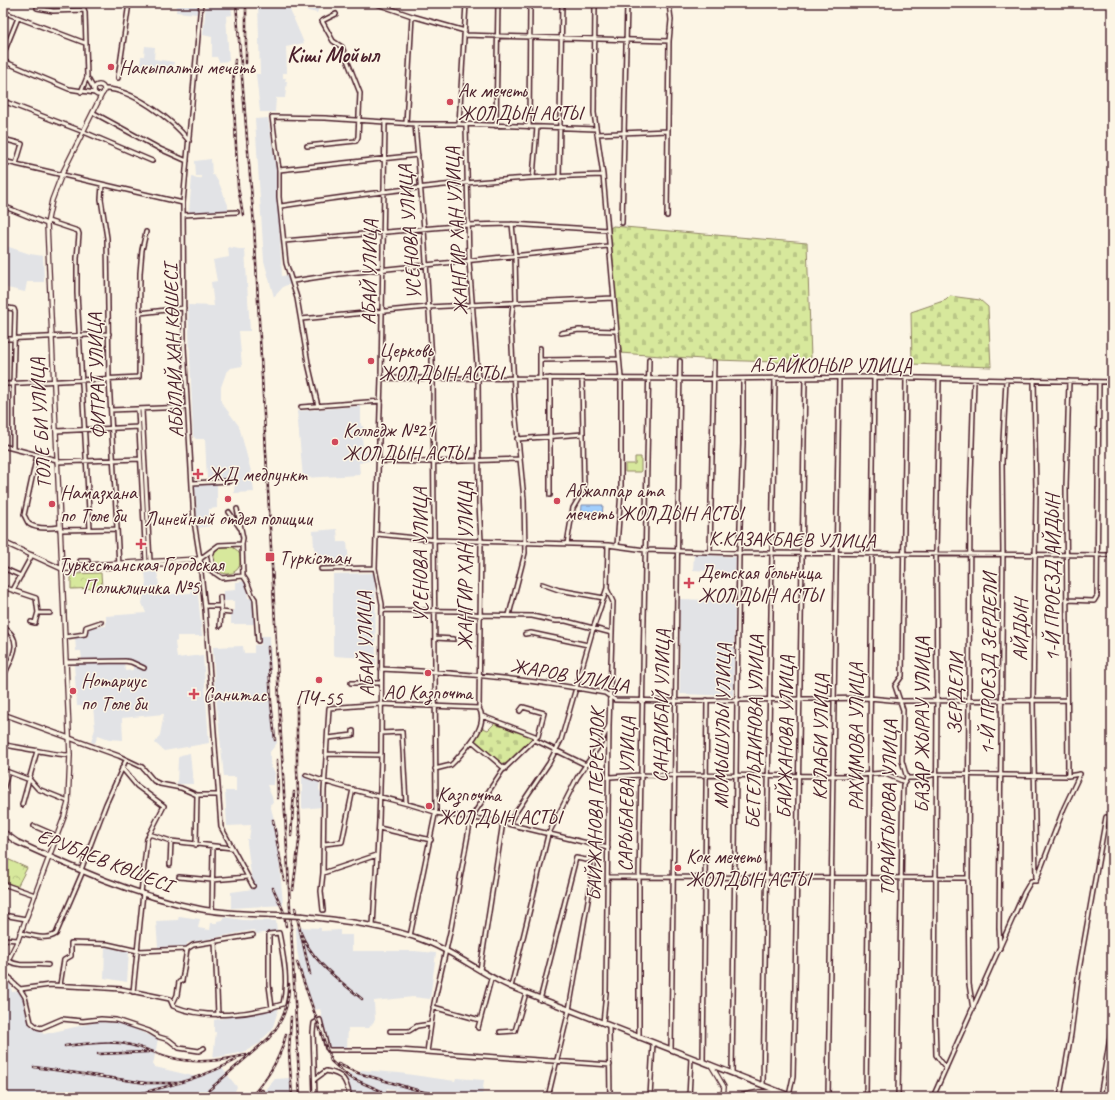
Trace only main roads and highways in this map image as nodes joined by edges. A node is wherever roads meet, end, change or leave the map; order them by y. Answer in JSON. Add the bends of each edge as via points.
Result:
{"nodes":[{"id":1,"x":3,"y":832,"type":"edge"},
{"id":2,"x":791,"y":1096,"type":"edge"}],
"edges":[{"from":1,"to":2,"type":"main road","name":"ЕРУБАЕВ КӨШЕСІ","bridge":true,"via":[[17,842],[112,883],[170,902],[212,911],[303,916],[373,926],[410,936],[445,951],[491,978],[540,1000]]}]}
